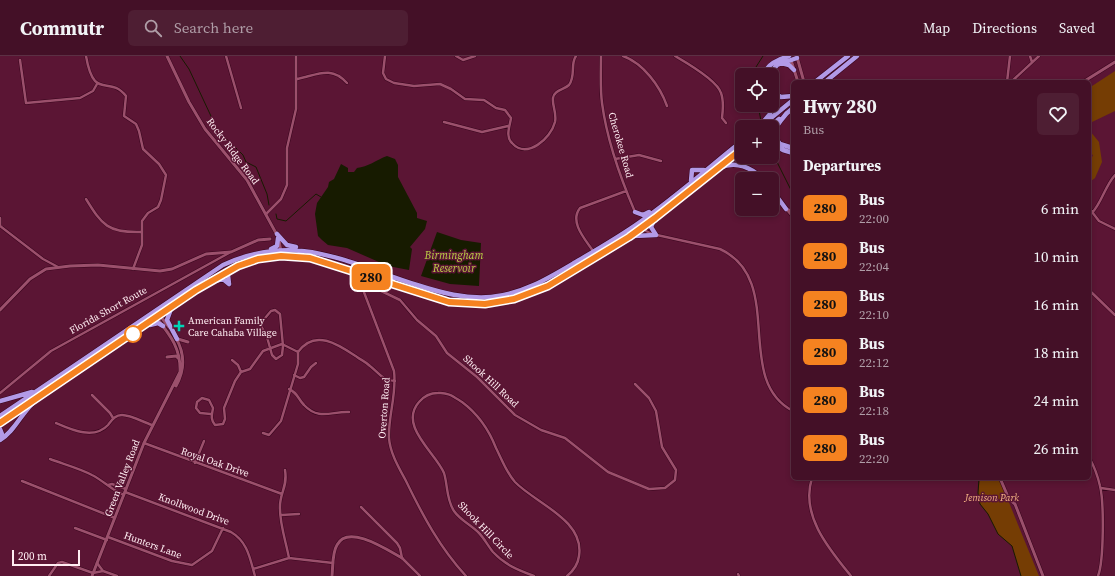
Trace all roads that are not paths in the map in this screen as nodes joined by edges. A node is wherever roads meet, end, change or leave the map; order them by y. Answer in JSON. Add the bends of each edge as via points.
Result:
{"nodes":[{"id":1,"x":86,"y":56,"type":"edge"},
{"id":2,"x":168,"y":56,"type":"edge"},
{"id":3,"x":226,"y":56,"type":"edge"},
{"id":4,"x":296,"y":56,"type":"edge"},
{"id":5,"x":385,"y":56,"type":"edge"},
{"id":6,"x":456,"y":56,"type":"edge"},
{"id":7,"x":475,"y":56,"type":"edge"},
{"id":8,"x":576,"y":56,"type":"edge"},
{"id":9,"x":601,"y":56,"type":"edge"},
{"id":10,"x":623,"y":56,"type":"edge"},
{"id":11,"x":675,"y":56,"type":"edge"},
{"id":12,"x":798,"y":56,"type":"edge"},
{"id":13,"x":847,"y":56,"type":"edge"},
{"id":14,"x":857,"y":56,"type":"edge"},
{"id":15,"x":1010,"y":56,"type":"edge"},
{"id":16,"x":1030,"y":56,"type":"edge"},
{"id":17,"x":1039,"y":56,"type":"edge"},
{"id":18,"x":790,"y":57,"type":"edge"},
{"id":19,"x":779,"y":59,"type":"edge"},
{"id":20,"x":20,"y":60,"type":"dead end"},
{"id":21,"x":1032,"y":62,"type":"junction"},
{"id":22,"x":1115,"y":62,"type":"edge"},
{"id":23,"x":768,"y":68,"type":"edge"},
{"id":24,"x":773,"y":68,"type":"edge"},
{"id":25,"x":794,"y":70,"type":"junction"},
{"id":26,"x":297,"y":79,"type":"junction"},
{"id":27,"x":797,"y":80,"type":"edge"},
{"id":28,"x":804,"y":80,"type":"edge"},
{"id":29,"x":814,"y":80,"type":"edge"},
{"id":30,"x":827,"y":80,"type":"edge"},
{"id":31,"x":1007,"y":80,"type":"edge"},
{"id":32,"x":1013,"y":80,"type":"edge"},
{"id":33,"x":1086,"y":80,"type":"edge"},
{"id":34,"x":347,"y":83,"type":"dead end"},
{"id":35,"x":97,"y":84,"type":"junction"},
{"id":36,"x":779,"y":95,"type":"edge"},
{"id":37,"x":791,"y":96,"type":"edge"},
{"id":38,"x":791,"y":102,"type":"edge"},
{"id":39,"x":667,"y":106,"type":"dead end"},
{"id":40,"x":241,"y":108,"type":"dead end"},
{"id":41,"x":791,"y":110,"type":"edge"},
{"id":42,"x":788,"y":112,"type":"junction"},
{"id":43,"x":769,"y":120,"type":"edge"},
{"id":44,"x":778,"y":120,"type":"edge"},
{"id":45,"x":444,"y":122,"type":"dead end"},
{"id":46,"x":726,"y":123,"type":"dead end"},
{"id":47,"x":508,"y":126,"type":"junction"},
{"id":48,"x":735,"y":147,"type":"edge"},
{"id":49,"x":791,"y":147,"type":"edge"},
{"id":50,"x":779,"y":148,"type":"edge"},
{"id":51,"x":791,"y":152,"type":"edge"},
{"id":52,"x":735,"y":155,"type":"edge"},
{"id":53,"x":615,"y":159,"type":"junction"},
{"id":54,"x":661,"y":161,"type":"dead end"},
{"id":55,"x":706,"y":170,"type":"junction"},
{"id":56,"x":714,"y":172,"type":"junction"},
{"id":57,"x":756,"y":172,"type":"edge"},
{"id":58,"x":1115,"y":175,"type":"edge"},
{"id":59,"x":691,"y":181,"type":"junction"},
{"id":60,"x":683,"y":188,"type":"junction"},
{"id":61,"x":626,"y":191,"type":"junction"},
{"id":62,"x":86,"y":199,"type":"dead end"},
{"id":63,"x":779,"y":200,"type":"edge"},
{"id":64,"x":660,"y":207,"type":"junction"},
{"id":65,"x":786,"y":209,"type":"junction"},
{"id":66,"x":791,"y":211,"type":"edge"},
{"id":67,"x":635,"y":212,"type":"junction"},
{"id":68,"x":1092,"y":212,"type":"joint"},
{"id":69,"x":266,"y":214,"type":"junction"},
{"id":70,"x":791,"y":215,"type":"edge"},
{"id":71,"x":0,"y":218,"type":"edge"},
{"id":72,"x":655,"y":218,"type":"junction"},
{"id":73,"x":0,"y":226,"type":"edge"},
{"id":74,"x":644,"y":226,"type":"junction"},
{"id":75,"x":631,"y":228,"type":"junction"},
{"id":76,"x":1115,"y":229,"type":"edge"},
{"id":77,"x":141,"y":232,"type":"junction"},
{"id":78,"x":656,"y":235,"type":"junction"},
{"id":79,"x":277,"y":236,"type":"junction"},
{"id":80,"x":629,"y":237,"type":"junction"},
{"id":81,"x":270,"y":239,"type":"dead end"},
{"id":82,"x":281,"y":249,"type":"junction"},
{"id":83,"x":266,"y":251,"type":"junction"},
{"id":84,"x":231,"y":252,"type":"junction"},
{"id":85,"x":593,"y":252,"type":"junction"},
{"id":86,"x":281,"y":256,"type":"junction"},
{"id":87,"x":334,"y":257,"type":"junction"},
{"id":88,"x":322,"y":261,"type":"junction"},
{"id":89,"x":58,"y":267,"type":"junction"},
{"id":90,"x":133,"y":269,"type":"junction"},
{"id":91,"x":232,"y":269,"type":"junction"},
{"id":92,"x":360,"y":274,"type":"junction"},
{"id":93,"x":371,"y":275,"type":"junction"},
{"id":94,"x":206,"y":284,"type":"junction"},
{"id":95,"x":361,"y":285,"type":"junction"},
{"id":96,"x":1091,"y":292,"type":"edge"},
{"id":97,"x":447,"y":294,"type":"junction"},
{"id":98,"x":174,"y":305,"type":"junction"},
{"id":99,"x":0,"y":310,"type":"edge"},
{"id":100,"x":157,"y":314,"type":"junction"},
{"id":101,"x":1115,"y":315,"type":"edge"},
{"id":102,"x":163,"y":326,"type":"junction"},
{"id":103,"x":138,"y":330,"type":"junction"},
{"id":104,"x":177,"y":339,"type":"junction"},
{"id":105,"x":188,"y":342,"type":"dead end"},
{"id":106,"x":282,"y":344,"type":"junction"},
{"id":107,"x":270,"y":348,"type":"junction"},
{"id":108,"x":298,"y":352,"type":"junction"},
{"id":109,"x":167,"y":358,"type":"dead end"},
{"id":110,"x":180,"y":360,"type":"junction"},
{"id":111,"x":232,"y":360,"type":"dead end"},
{"id":112,"x":316,"y":363,"type":"dead end"},
{"id":113,"x":241,"y":372,"type":"junction"},
{"id":114,"x":294,"y":375,"type":"junction"},
{"id":115,"x":395,"y":381,"type":"junction"},
{"id":116,"x":635,"y":384,"type":"dead end"},
{"id":117,"x":39,"y":389,"type":"junction"},
{"id":118,"x":289,"y":390,"type":"junction"},
{"id":119,"x":0,"y":393,"type":"edge"},
{"id":120,"x":42,"y":395,"type":"junction"},
{"id":121,"x":92,"y":395,"type":"dead end"},
{"id":122,"x":0,"y":401,"type":"edge"},
{"id":123,"x":164,"y":401,"type":"junction"},
{"id":124,"x":791,"y":410,"type":"edge"},
{"id":125,"x":349,"y":412,"type":"dead end"},
{"id":126,"x":211,"y":414,"type":"junction"},
{"id":127,"x":0,"y":416,"type":"edge"},
{"id":128,"x":113,"y":418,"type":"junction"},
{"id":129,"x":0,"y":423,"type":"edge"},
{"id":130,"x":56,"y":423,"type":"dead end"},
{"id":131,"x":152,"y":425,"type":"junction"},
{"id":132,"x":0,"y":429,"type":"edge"},
{"id":133,"x":263,"y":433,"type":"dead end"},
{"id":134,"x":0,"y":440,"type":"edge"},
{"id":135,"x":204,"y":442,"type":"dead end"},
{"id":136,"x":144,"y":443,"type":"junction"},
{"id":137,"x":50,"y":459,"type":"dead end"},
{"id":138,"x":195,"y":463,"type":"junction"},
{"id":139,"x":1091,"y":463,"type":"edge"},
{"id":140,"x":285,"y":470,"type":"dead end"},
{"id":141,"x":812,"y":480,"type":"edge"},
{"id":142,"x":1001,"y":480,"type":"edge"},
{"id":143,"x":22,"y":481,"type":"dead end"},
{"id":144,"x":108,"y":486,"type":"junction"},
{"id":145,"x":1100,"y":488,"type":"junction"},
{"id":146,"x":1115,"y":490,"type":"edge"},
{"id":147,"x":125,"y":492,"type":"junction"},
{"id":148,"x":282,"y":494,"type":"junction"},
{"id":149,"x":361,"y":506,"type":"dead end"},
{"id":150,"x":299,"y":514,"type":"dead end"},
{"id":151,"x":281,"y":515,"type":"junction"},
{"id":152,"x":115,"y":518,"type":"junction"},
{"id":153,"x":75,"y":528,"type":"dead end"},
{"id":154,"x":222,"y":528,"type":"junction"},
{"id":155,"x":107,"y":538,"type":"junction"},
{"id":156,"x":289,"y":558,"type":"junction"},
{"id":157,"x":402,"y":558,"type":"junction"},
{"id":158,"x":98,"y":563,"type":"junction"},
{"id":159,"x":333,"y":563,"type":"junction"},
{"id":160,"x":253,"y":569,"type":"junction"},
{"id":161,"x":103,"y":571,"type":"junction"},
{"id":162,"x":93,"y":574,"type":"edge"},
{"id":163,"x":49,"y":576,"type":"edge"},
{"id":164,"x":117,"y":576,"type":"edge"},
{"id":165,"x":255,"y":576,"type":"edge"},
{"id":166,"x":332,"y":576,"type":"edge"},
{"id":167,"x":420,"y":576,"type":"edge"},
{"id":168,"x":466,"y":576,"type":"edge"},
{"id":169,"x":534,"y":576,"type":"edge"},
{"id":170,"x":567,"y":576,"type":"edge"},
{"id":171,"x":851,"y":576,"type":"edge"},
{"id":172,"x":1043,"y":576,"type":"edge"},
{"id":173,"x":1098,"y":576,"type":"edge"}],
"edges":[{"from":1,"to":35,"type":"street","via":[[89,73]]},
{"from":2,"to":69,"type":"street","name":"Rocky Ridge Road","via":[[189,102],[205,129],[247,180]]},
{"from":3,"to":40,"type":"street"},
{"from":4,"to":26,"type":"street"},
{"from":5,"to":47,"type":"street","via":[[383,73],[386,79],[414,86],[440,84],[464,99],[484,100],[510,115]]},
{"from":6,"to":7,"type":"street","via":[[467,60]]},
{"from":8,"to":47,"type":"street","via":[[572,79],[568,86],[555,93],[553,98],[556,116],[551,131],[527,150],[514,146],[510,141]]},
{"from":9,"to":53,"type":"street","name":"Cherokee Road","via":[[602,102]]},
{"from":10,"to":39,"type":"street","via":[[634,61],[646,72],[658,87]]},
{"from":11,"to":46,"type":"street","via":[[721,91],[722,118]]},
{"from":12,"to":18,"type":"highway"},
{"from":12,"to":28,"type":"street"},
{"from":13,"to":29,"type":"highway"},
{"from":14,"to":30,"type":"highway"},
{"from":15,"to":31,"type":"street"},
{"from":16,"to":21,"type":"street"},
{"from":17,"to":21,"type":"street"},
{"from":18,"to":19,"type":"highway"},
{"from":18,"to":25,"type":"street"},
{"from":19,"to":23,"type":"highway"},
{"from":19,"to":24,"type":"highway"},
{"from":19,"to":25,"type":"highway"},
{"from":20,"to":35,"type":"street","via":[[26,103],[80,98],[93,91]]},
{"from":21,"to":32,"type":"street"},
{"from":22,"to":33,"type":"street"},
{"from":25,"to":27,"type":"street"},
{"from":26,"to":34,"type":"street","via":[[329,72]]},
{"from":26,"to":69,"type":"street","via":[[296,109],[287,148],[287,185],[281,199]]},
{"from":35,"to":77,"type":"street","via":[[119,90],[126,96],[124,116],[136,124],[143,149],[159,164],[166,175],[158,207],[144,217]]},
{"from":36,"to":37,"type":"highway"},
{"from":38,"to":43,"type":"highway"},
{"from":41,"to":42,"type":"highway"},
{"from":42,"to":44,"type":"highway"},
{"from":42,"to":49,"type":"highway","via":[[776,126],[775,135],[780,144]]},
{"from":45,"to":47,"type":"street","via":[[482,132]]},
{"from":48,"to":55,"type":"highway"},
{"from":50,"to":51,"type":"highway"},
{"from":52,"to":56,"type":"highway"},
{"from":53,"to":54,"type":"street","via":[[639,155]]},
{"from":53,"to":61,"type":"street","name":"Cherokee Road"},
{"from":55,"to":59,"type":"highway"},
{"from":55,"to":59,"type":"highway","via":[[692,170]]},
{"from":56,"to":57,"type":"highway","via":[[731,164]]},
{"from":56,"to":72,"type":"highway"},
{"from":58,"to":68,"type":"street"},
{"from":59,"to":60,"type":"highway"},
{"from":60,"to":64,"type":"highway"},
{"from":60,"to":74,"type":"highway","via":[[647,220]]},
{"from":61,"to":67,"type":"street","name":"Cherokee Road"},
{"from":61,"to":85,"type":"street","via":[[580,208],[577,212],[577,225]]},
{"from":62,"to":77,"type":"street","via":[[104,224],[116,229]]},
{"from":63,"to":65,"type":"highway"},
{"from":64,"to":67,"type":"highway","via":[[643,215]]},
{"from":64,"to":75,"type":"highway"},
{"from":65,"to":66,"type":"street"},
{"from":65,"to":70,"type":"street"},
{"from":67,"to":75,"type":"highway","via":[[636,220]]},
{"from":68,"to":76,"type":"street","via":[[1099,221]]},
{"from":69,"to":79,"type":"street","name":"Rocky Ridge Road"},
{"from":71,"to":73,"type":"street"},
{"from":72,"to":74,"type":"highway"},
{"from":72,"to":78,"type":"highway","via":[[651,227]]},
{"from":73,"to":89,"type":"street","via":[[43,259]]},
{"from":74,"to":78,"type":"street","via":[[649,233]]},
{"from":74,"to":80,"type":"highway"},
{"from":75,"to":85,"type":"highway"},
{"from":77,"to":90,"type":"street","via":[[142,245]]},
{"from":78,"to":80,"type":"highway","via":[[640,234]]},
{"from":78,"to":124,"type":"street","via":[[720,249],[730,253],[742,266],[756,296],[760,355],[765,374],[778,400]]},
{"from":79,"to":82,"type":"street","name":"Rocky Ridge Road"},
{"from":79,"to":83,"type":"highway","via":[[276,246]]},
{"from":79,"to":87,"type":"highway","via":[[287,245],[312,249]]},
{"from":80,"to":93,"type":"highway","via":[[533,293],[497,303],[449,302]]},
{"from":81,"to":84,"type":"street","via":[[258,240]]},
{"from":82,"to":83,"type":"highway"},
{"from":82,"to":86,"type":"street","name":"Rocky Ridge Road"},
{"from":82,"to":87,"type":"highway"},
{"from":83,"to":100,"type":"highway","via":[[223,265]]},
{"from":84,"to":90,"type":"street","via":[[206,254],[166,270]]},
{"from":84,"to":119,"type":"street","name":"Florida Short Route","via":[[57,348],[39,359]]},
{"from":85,"to":97,"type":"highway","via":[[536,285],[512,294],[481,298]]},
{"from":86,"to":88,"type":"highway"},
{"from":86,"to":91,"type":"highway","via":[[258,259]]},
{"from":87,"to":97,"type":"highway"},
{"from":88,"to":92,"type":"highway"},
{"from":88,"to":95,"type":"highway","via":[[353,274]]},
{"from":89,"to":90,"type":"street","via":[[98,265]]},
{"from":89,"to":99,"type":"street","via":[[41,271],[30,279]]},
{"from":91,"to":94,"type":"highway"},
{"from":91,"to":94,"type":"highway","via":[[228,275],[229,284],[219,279]]},
{"from":92,"to":93,"type":"highway","via":[[364,270]]},
{"from":92,"to":95,"type":"street","name":"Overton Road"},
{"from":93,"to":95,"type":"highway","via":[[362,280]]},
{"from":93,"to":97,"type":"highway"},
{"from":94,"to":98,"type":"highway"},
{"from":95,"to":115,"type":"street","name":"Overton Road","via":[[394,368]]},
{"from":95,"to":116,"type":"street","name":"Shook Hill Road","via":[[400,300],[417,320],[436,336],[447,353],[477,377],[515,414],[541,430],[565,438],[614,475],[649,488],[665,488],[675,480],[676,470],[662,447],[652,402]]},
{"from":96,"to":101,"type":"street"},
{"from":98,"to":100,"type":"highway"},
{"from":98,"to":104,"type":"highway","via":[[166,320]]},
{"from":100,"to":102,"type":"street","name":"Green Valley Road"},
{"from":100,"to":103,"type":"highway"},
{"from":100,"to":104,"type":"street","name":"Green Valley Road"},
{"from":100,"to":117,"type":"highway"},
{"from":102,"to":103,"type":"highway","via":[[155,323]]},
{"from":102,"to":110,"type":"street","name":"Green Valley Road","via":[[178,349]]},
{"from":103,"to":120,"type":"highway"},
{"from":104,"to":105,"type":"street"},
{"from":104,"to":123,"type":"street","name":"Green Valley Road","via":[[183,360],[182,372],[177,385]]},
{"from":106,"to":107,"type":"street"},
{"from":106,"to":107,"type":"street","via":[[282,355],[278,358],[273,357]]},
{"from":106,"to":107,"type":"street","via":[[280,314],[275,310],[271,311],[260,324]]},
{"from":106,"to":108,"type":"street"},
{"from":107,"to":113,"type":"street","via":[[263,351],[250,369]]},
{"from":108,"to":114,"type":"street","via":[[298,364]]},
{"from":108,"to":115,"type":"street","via":[[306,343],[313,340],[330,341],[369,365],[384,379]]},
{"from":109,"to":110,"type":"street","via":[[176,356]]},
{"from":110,"to":123,"type":"street","name":"Green Valley Road","via":[[180,372]]},
{"from":111,"to":113,"type":"street"},
{"from":112,"to":114,"type":"street","via":[[304,377]]},
{"from":113,"to":126,"type":"street","via":[[224,408],[223,424],[215,425]]},
{"from":114,"to":118,"type":"street"},
{"from":115,"to":168,"type":"street","name":"Overton Road","via":[[389,436],[392,450],[427,524]]},
{"from":117,"to":122,"type":"highway"},
{"from":117,"to":127,"type":"highway"},
{"from":118,"to":125,"type":"street","via":[[295,392],[304,405],[314,412],[330,415]]},
{"from":118,"to":133,"type":"street","via":[[281,421],[272,433]]},
{"from":120,"to":129,"type":"highway"},
{"from":120,"to":134,"type":"highway"},
{"from":121,"to":128,"type":"street"},
{"from":123,"to":131,"type":"street","name":"Green Valley Road"},
{"from":126,"to":126,"type":"street","via":[[205,415],[197,411],[197,402],[202,398],[209,400],[213,408]]},
{"from":128,"to":130,"type":"street","via":[[103,429],[90,433],[79,432]]},
{"from":128,"to":131,"type":"street","via":[[124,415]]},
{"from":131,"to":136,"type":"street","name":"Green Valley Road"},
{"from":132,"to":134,"type":"highway"},
{"from":135,"to":138,"type":"street"},
{"from":136,"to":138,"type":"street","name":"Royal Oak Drive"},
{"from":136,"to":147,"type":"street","name":"Green Valley Road"},
{"from":137,"to":144,"type":"street","via":[[87,472]]},
{"from":138,"to":148,"type":"street","name":"Royal Oak Drive"},
{"from":139,"to":145,"type":"street"},
{"from":140,"to":148,"type":"street","via":[[286,484]]},
{"from":141,"to":171,"type":"street","via":[[808,498],[816,524],[831,550]]},
{"from":142,"to":172,"type":"street","via":[[1023,523]]},
{"from":143,"to":152,"type":"street"},
{"from":144,"to":147,"type":"street","via":[[111,490]]},
{"from":144,"to":147,"type":"street","via":[[112,484]]},
{"from":145,"to":146,"type":"street"},
{"from":145,"to":173,"type":"street","via":[[1102,560]]},
{"from":147,"to":152,"type":"street","name":"Green Valley Road"},
{"from":147,"to":154,"type":"street","name":"Knollwood Drive"},
{"from":148,"to":151,"type":"street"},
{"from":149,"to":157,"type":"street","via":[[397,543]]},
{"from":150,"to":151,"type":"street"},
{"from":151,"to":156,"type":"street"},
{"from":152,"to":155,"type":"street","name":"Green Valley Road"},
{"from":153,"to":155,"type":"street","name":"Hunters Lane"},
{"from":154,"to":155,"type":"street","name":"Hunters Lane","via":[[212,551],[192,565],[172,561]]},
{"from":154,"to":160,"type":"street","name":"Knollwood Drive","via":[[242,540]]},
{"from":155,"to":158,"type":"street","name":"Green Valley Road"},
{"from":156,"to":159,"type":"street"},
{"from":156,"to":160,"type":"street"},
{"from":157,"to":159,"type":"street","via":[[370,541],[353,537],[339,542]]},
{"from":157,"to":167,"type":"street"},
{"from":158,"to":161,"type":"street"},
{"from":158,"to":162,"type":"street","name":"Green Valley Road"},
{"from":159,"to":166,"type":"street"},
{"from":160,"to":165,"type":"street","name":"Knollwood Drive"},
{"from":161,"to":162,"type":"street"},
{"from":161,"to":164,"type":"street"},
{"from":162,"to":163,"type":"street","via":[[62,562],[58,563]]},
{"from":169,"to":170,"type":"street","name":"Shook Hill Circle","via":[[513,569],[503,562],[480,534],[453,510],[447,496],[443,472],[422,443],[413,420],[414,411],[422,398],[431,394],[451,394],[472,410],[490,434],[503,464],[515,482],[563,519],[578,541],[580,553],[575,567]]}]}
